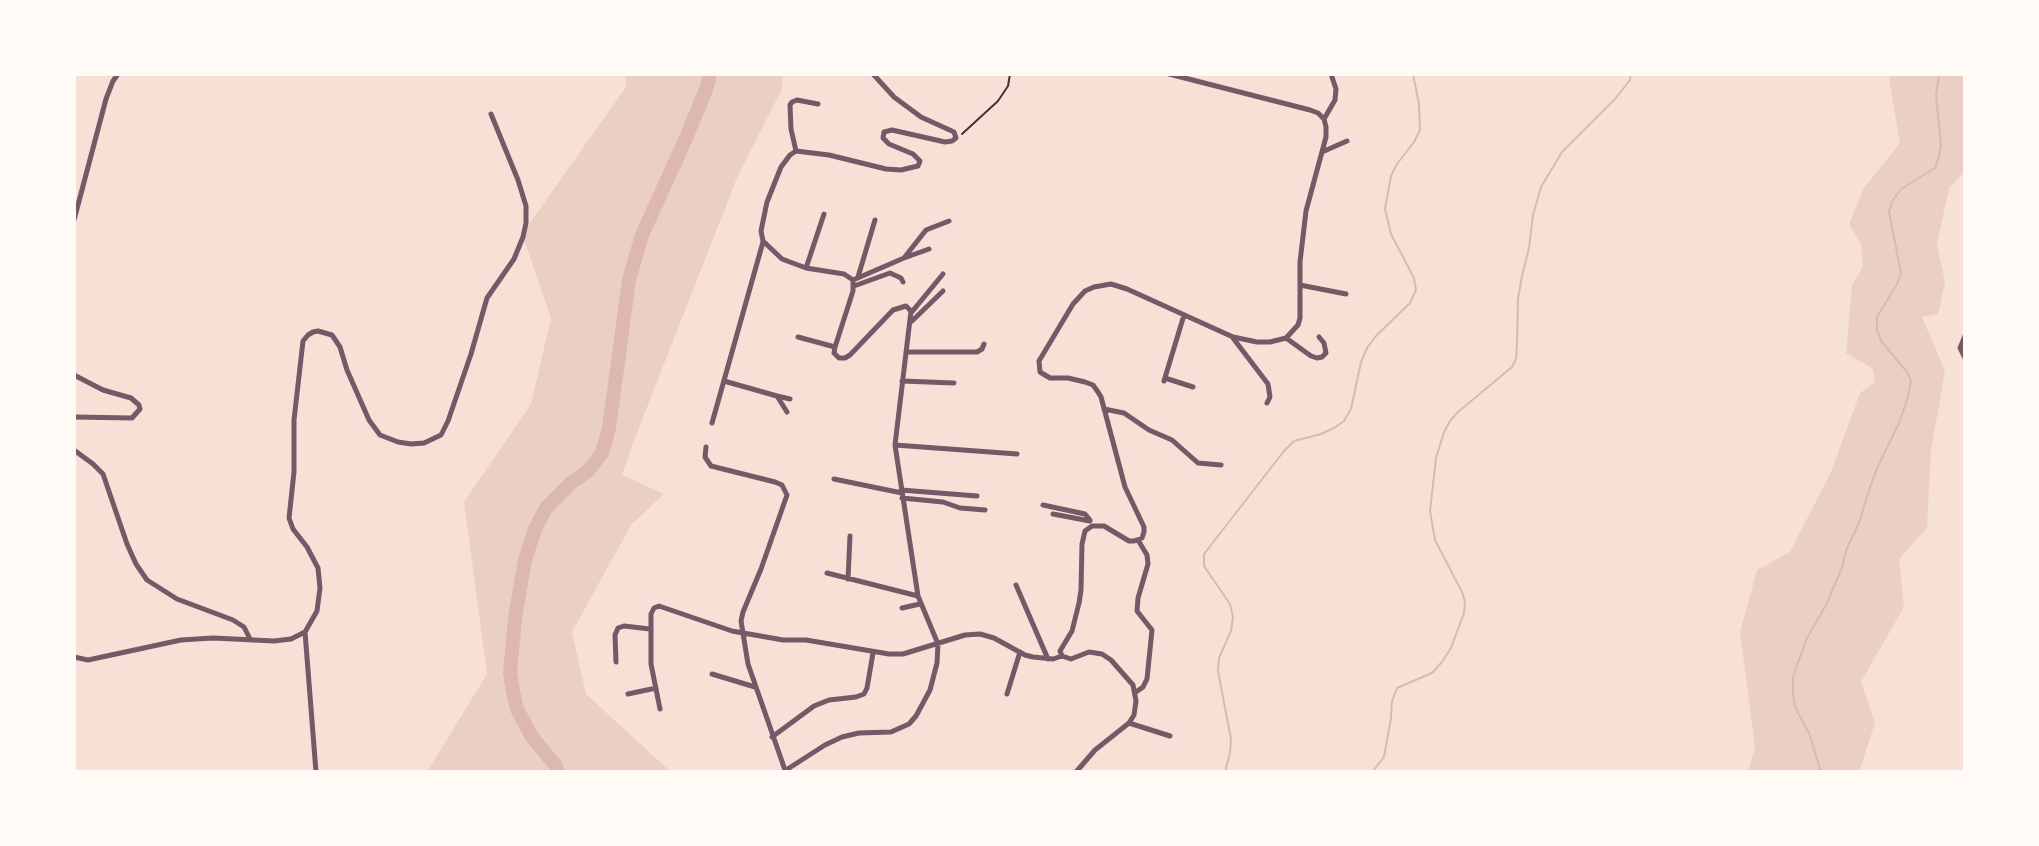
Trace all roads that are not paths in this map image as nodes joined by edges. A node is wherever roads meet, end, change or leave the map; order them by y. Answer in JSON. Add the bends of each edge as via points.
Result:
{"nodes":[{"id":1,"x":118,"y":74,"type":"edge"},
{"id":2,"x":873,"y":74,"type":"edge"},
{"id":3,"x":1169,"y":74,"type":"edge"},
{"id":4,"x":1331,"y":74,"type":"edge"},
{"id":5,"x":818,"y":104,"type":"dead end"},
{"id":6,"x":491,"y":114,"type":"dead end"},
{"id":7,"x":1324,"y":119,"type":"junction"},
{"id":8,"x":1347,"y":141,"type":"dead end"},
{"id":9,"x":796,"y":151,"type":"junction"},
{"id":10,"x":1322,"y":152,"type":"junction"},
{"id":11,"x":824,"y":214,"type":"dead end"},
{"id":12,"x":74,"y":220,"type":"edge"},
{"id":13,"x":875,"y":220,"type":"dead end"},
{"id":14,"x":949,"y":221,"type":"dead end"},
{"id":15,"x":763,"y":241,"type":"junction"},
{"id":16,"x":929,"y":249,"type":"dead end"},
{"id":17,"x":904,"y":258,"type":"junction"},
{"id":18,"x":806,"y":268,"type":"junction"},
{"id":19,"x":943,"y":274,"type":"dead end"},
{"id":20,"x":855,"y":281,"type":"junction"},
{"id":21,"x":903,"y":282,"type":"dead end"},
{"id":22,"x":1300,"y":285,"type":"junction"},
{"id":23,"x":943,"y":291,"type":"dead end"},
{"id":24,"x":1346,"y":294,"type":"dead end"},
{"id":25,"x":911,"y":313,"type":"junction"},
{"id":26,"x":1184,"y":315,"type":"junction"},
{"id":27,"x":910,"y":322,"type":"junction"},
{"id":28,"x":1965,"y":336,"type":"edge"},
{"id":29,"x":798,"y":337,"type":"dead end"},
{"id":30,"x":1233,"y":337,"type":"junction"},
{"id":31,"x":1319,"y":337,"type":"dead end"},
{"id":32,"x":1286,"y":338,"type":"junction"},
{"id":33,"x":984,"y":344,"type":"dead end"},
{"id":34,"x":835,"y":347,"type":"junction"},
{"id":35,"x":906,"y":352,"type":"junction"},
{"id":36,"x":1965,"y":358,"type":"edge"},
{"id":37,"x":74,"y":375,"type":"edge"},
{"id":38,"x":724,"y":381,"type":"junction"},
{"id":39,"x":902,"y":381,"type":"junction"},
{"id":40,"x":954,"y":383,"type":"dead end"},
{"id":41,"x":1193,"y":387,"type":"dead end"},
{"id":42,"x":777,"y":396,"type":"junction"},
{"id":43,"x":790,"y":399,"type":"dead end"},
{"id":44,"x":1267,"y":403,"type":"dead end"},
{"id":45,"x":1104,"y":409,"type":"junction"},
{"id":46,"x":787,"y":412,"type":"dead end"},
{"id":47,"x":74,"y":417,"type":"edge"},
{"id":48,"x":712,"y":423,"type":"dead end"},
{"id":49,"x":895,"y":445,"type":"junction"},
{"id":50,"x":706,"y":447,"type":"dead end"},
{"id":51,"x":74,"y":450,"type":"edge"},
{"id":52,"x":1017,"y":454,"type":"dead end"},
{"id":53,"x":1221,"y":465,"type":"dead end"},
{"id":54,"x":834,"y":479,"type":"dead end"},
{"id":55,"x":902,"y":494,"type":"junction"},
{"id":56,"x":977,"y":496,"type":"dead end"},
{"id":57,"x":1043,"y":505,"type":"dead end"},
{"id":58,"x":985,"y":510,"type":"dead end"},
{"id":59,"x":1053,"y":514,"type":"dead end"},
{"id":60,"x":1091,"y":523,"type":"junction"},
{"id":61,"x":850,"y":536,"type":"dead end"},
{"id":62,"x":1138,"y":540,"type":"junction"},
{"id":63,"x":827,"y":573,"type":"dead end"},
{"id":64,"x":848,"y":579,"type":"junction"},
{"id":65,"x":1016,"y":585,"type":"dead end"},
{"id":66,"x":918,"y":596,"type":"junction"},
{"id":67,"x":920,"y":604,"type":"junction"},
{"id":68,"x":902,"y":608,"type":"dead end"},
{"id":69,"x":650,"y":629,"type":"junction"},
{"id":70,"x":305,"y":632,"type":"junction"},
{"id":71,"x":742,"y":633,"type":"junction"},
{"id":72,"x":250,"y":639,"type":"junction"},
{"id":73,"x":938,"y":644,"type":"junction"},
{"id":74,"x":1020,"y":652,"type":"junction"},
{"id":75,"x":873,"y":653,"type":"junction"},
{"id":76,"x":1062,"y":656,"type":"junction"},
{"id":77,"x":74,"y":657,"type":"edge"},
{"id":78,"x":1048,"y":659,"type":"junction"},
{"id":79,"x":616,"y":662,"type":"dead end"},
{"id":80,"x":712,"y":674,"type":"dead end"},
{"id":81,"x":755,"y":687,"type":"junction"},
{"id":82,"x":656,"y":688,"type":"junction"},
{"id":83,"x":1135,"y":693,"type":"junction"},
{"id":84,"x":628,"y":694,"type":"dead end"},
{"id":85,"x":1007,"y":694,"type":"dead end"},
{"id":86,"x":660,"y":709,"type":"dead end"},
{"id":87,"x":1129,"y":723,"type":"junction"},
{"id":88,"x":1170,"y":736,"type":"dead end"},
{"id":89,"x":772,"y":737,"type":"junction"},
{"id":90,"x":784,"y":771,"type":"edge"},
{"id":91,"x":316,"y":772,"type":"edge"},
{"id":92,"x":1076,"y":772,"type":"edge"}],
"edges":[{"from":1,"to":12,"type":"street","via":[[106,99]]},
{"from":2,"to":9,"type":"street","via":[[894,97],[956,138],[945,142],[887,130],[886,141],[920,161],[901,170]]},
{"from":3,"to":7,"type":"street","via":[[1310,110]]},
{"from":4,"to":7,"type":"street","via":[[1335,100]]},
{"from":5,"to":9,"type":"street","via":[[797,100],[790,105]]},
{"from":6,"to":70,"type":"street","via":[[518,180],[526,223],[514,259],[487,298],[441,435],[411,444],[380,435],[332,335],[318,331],[303,341],[289,524],[318,568],[320,588],[317,611]]},
{"from":7,"to":10,"type":"street"},
{"from":8,"to":10,"type":"street"},
{"from":9,"to":15,"type":"street","via":[[781,167],[767,202]]},
{"from":10,"to":22,"type":"street","via":[[1306,211]]},
{"from":11,"to":18,"type":"street"},
{"from":13,"to":20,"type":"street"},
{"from":14,"to":17,"type":"street","via":[[926,230]]},
{"from":15,"to":18,"type":"street","via":[[782,259]]},
{"from":15,"to":38,"type":"street"},
{"from":16,"to":17,"type":"street"},
{"from":17,"to":20,"type":"street"},
{"from":18,"to":20,"type":"street"},
{"from":19,"to":25,"type":"street"},
{"from":20,"to":21,"type":"street","via":[[890,273]]},
{"from":20,"to":34,"type":"street"},
{"from":22,"to":24,"type":"street"},
{"from":22,"to":32,"type":"street","via":[[1300,318]]},
{"from":23,"to":27,"type":"street"},
{"from":25,"to":27,"type":"street"},
{"from":25,"to":34,"type":"street","via":[[906,306],[893,310],[845,358],[836,356]]},
{"from":26,"to":30,"type":"street"},
{"from":26,"to":41,"type":"street","via":[[1164,379]]},
{"from":26,"to":45,"type":"street","via":[[1111,284],[1085,291],[1073,304],[1039,361],[1040,372],[1089,383]]},
{"from":27,"to":35,"type":"street"},
{"from":28,"to":36,"type":"street","via":[[1960,348]]},
{"from":29,"to":34,"type":"street"},
{"from":30,"to":32,"type":"street","via":[[1257,342]]},
{"from":30,"to":44,"type":"street","via":[[1268,384]]},
{"from":31,"to":32,"type":"street","via":[[1326,353],[1317,358]]},
{"from":33,"to":35,"type":"street","via":[[977,352]]},
{"from":35,"to":39,"type":"street"},
{"from":37,"to":47,"type":"street","via":[[131,398],[140,409],[132,418]]},
{"from":38,"to":42,"type":"street"},
{"from":38,"to":48,"type":"street"},
{"from":39,"to":40,"type":"street"},
{"from":39,"to":49,"type":"street"},
{"from":42,"to":43,"type":"street"},
{"from":42,"to":46,"type":"street"},
{"from":45,"to":53,"type":"street","via":[[1124,413],[1172,440],[1198,463]]},
{"from":45,"to":62,"type":"street","via":[[1125,487],[1144,527]]},
{"from":49,"to":52,"type":"street"},
{"from":49,"to":55,"type":"street"},
{"from":50,"to":71,"type":"street","via":[[711,466],[775,482],[787,495],[743,612]]},
{"from":51,"to":72,"type":"street","via":[[103,474],[127,544],[147,580],[177,599],[233,620]]},
{"from":54,"to":55,"type":"street"},
{"from":55,"to":56,"type":"street"},
{"from":55,"to":58,"type":"street"},
{"from":55,"to":66,"type":"street"},
{"from":57,"to":60,"type":"street","via":[[1085,514]]},
{"from":59,"to":60,"type":"street"},
{"from":60,"to":62,"type":"street","via":[[1129,541]]},
{"from":60,"to":76,"type":"street","via":[[1082,539],[1079,603]]},
{"from":61,"to":64,"type":"street"},
{"from":62,"to":83,"type":"street","via":[[1148,564],[1137,611],[1152,630],[1147,679]]},
{"from":63,"to":64,"type":"street"},
{"from":64,"to":66,"type":"street"},
{"from":65,"to":78,"type":"street"},
{"from":66,"to":67,"type":"street"},
{"from":67,"to":68,"type":"street"},
{"from":67,"to":73,"type":"street"},
{"from":69,"to":71,"type":"street","via":[[651,614],[659,606]]},
{"from":69,"to":79,"type":"street","via":[[618,628]]},
{"from":69,"to":82,"type":"street"},
{"from":70,"to":72,"type":"street","via":[[291,639]]},
{"from":70,"to":91,"type":"street"},
{"from":71,"to":75,"type":"street"},
{"from":71,"to":81,"type":"street"},
{"from":72,"to":77,"type":"street","via":[[181,640],[88,660]]},
{"from":73,"to":74,"type":"street","via":[[980,634]]},
{"from":73,"to":75,"type":"street","via":[[897,655]]},
{"from":73,"to":90,"type":"street","via":[[930,690],[909,724],[891,732],[842,737]]},
{"from":74,"to":78,"type":"street"},
{"from":74,"to":85,"type":"street"},
{"from":75,"to":89,"type":"street","via":[[864,694],[814,706]]},
{"from":76,"to":78,"type":"street"},
{"from":76,"to":83,"type":"street","via":[[1107,656]]},
{"from":80,"to":81,"type":"street"},
{"from":81,"to":89,"type":"street"},
{"from":82,"to":84,"type":"street"},
{"from":82,"to":86,"type":"street"},
{"from":83,"to":87,"type":"street","via":[[1136,709]]},
{"from":87,"to":88,"type":"street"},
{"from":87,"to":92,"type":"street"},
{"from":89,"to":90,"type":"street"}]}
